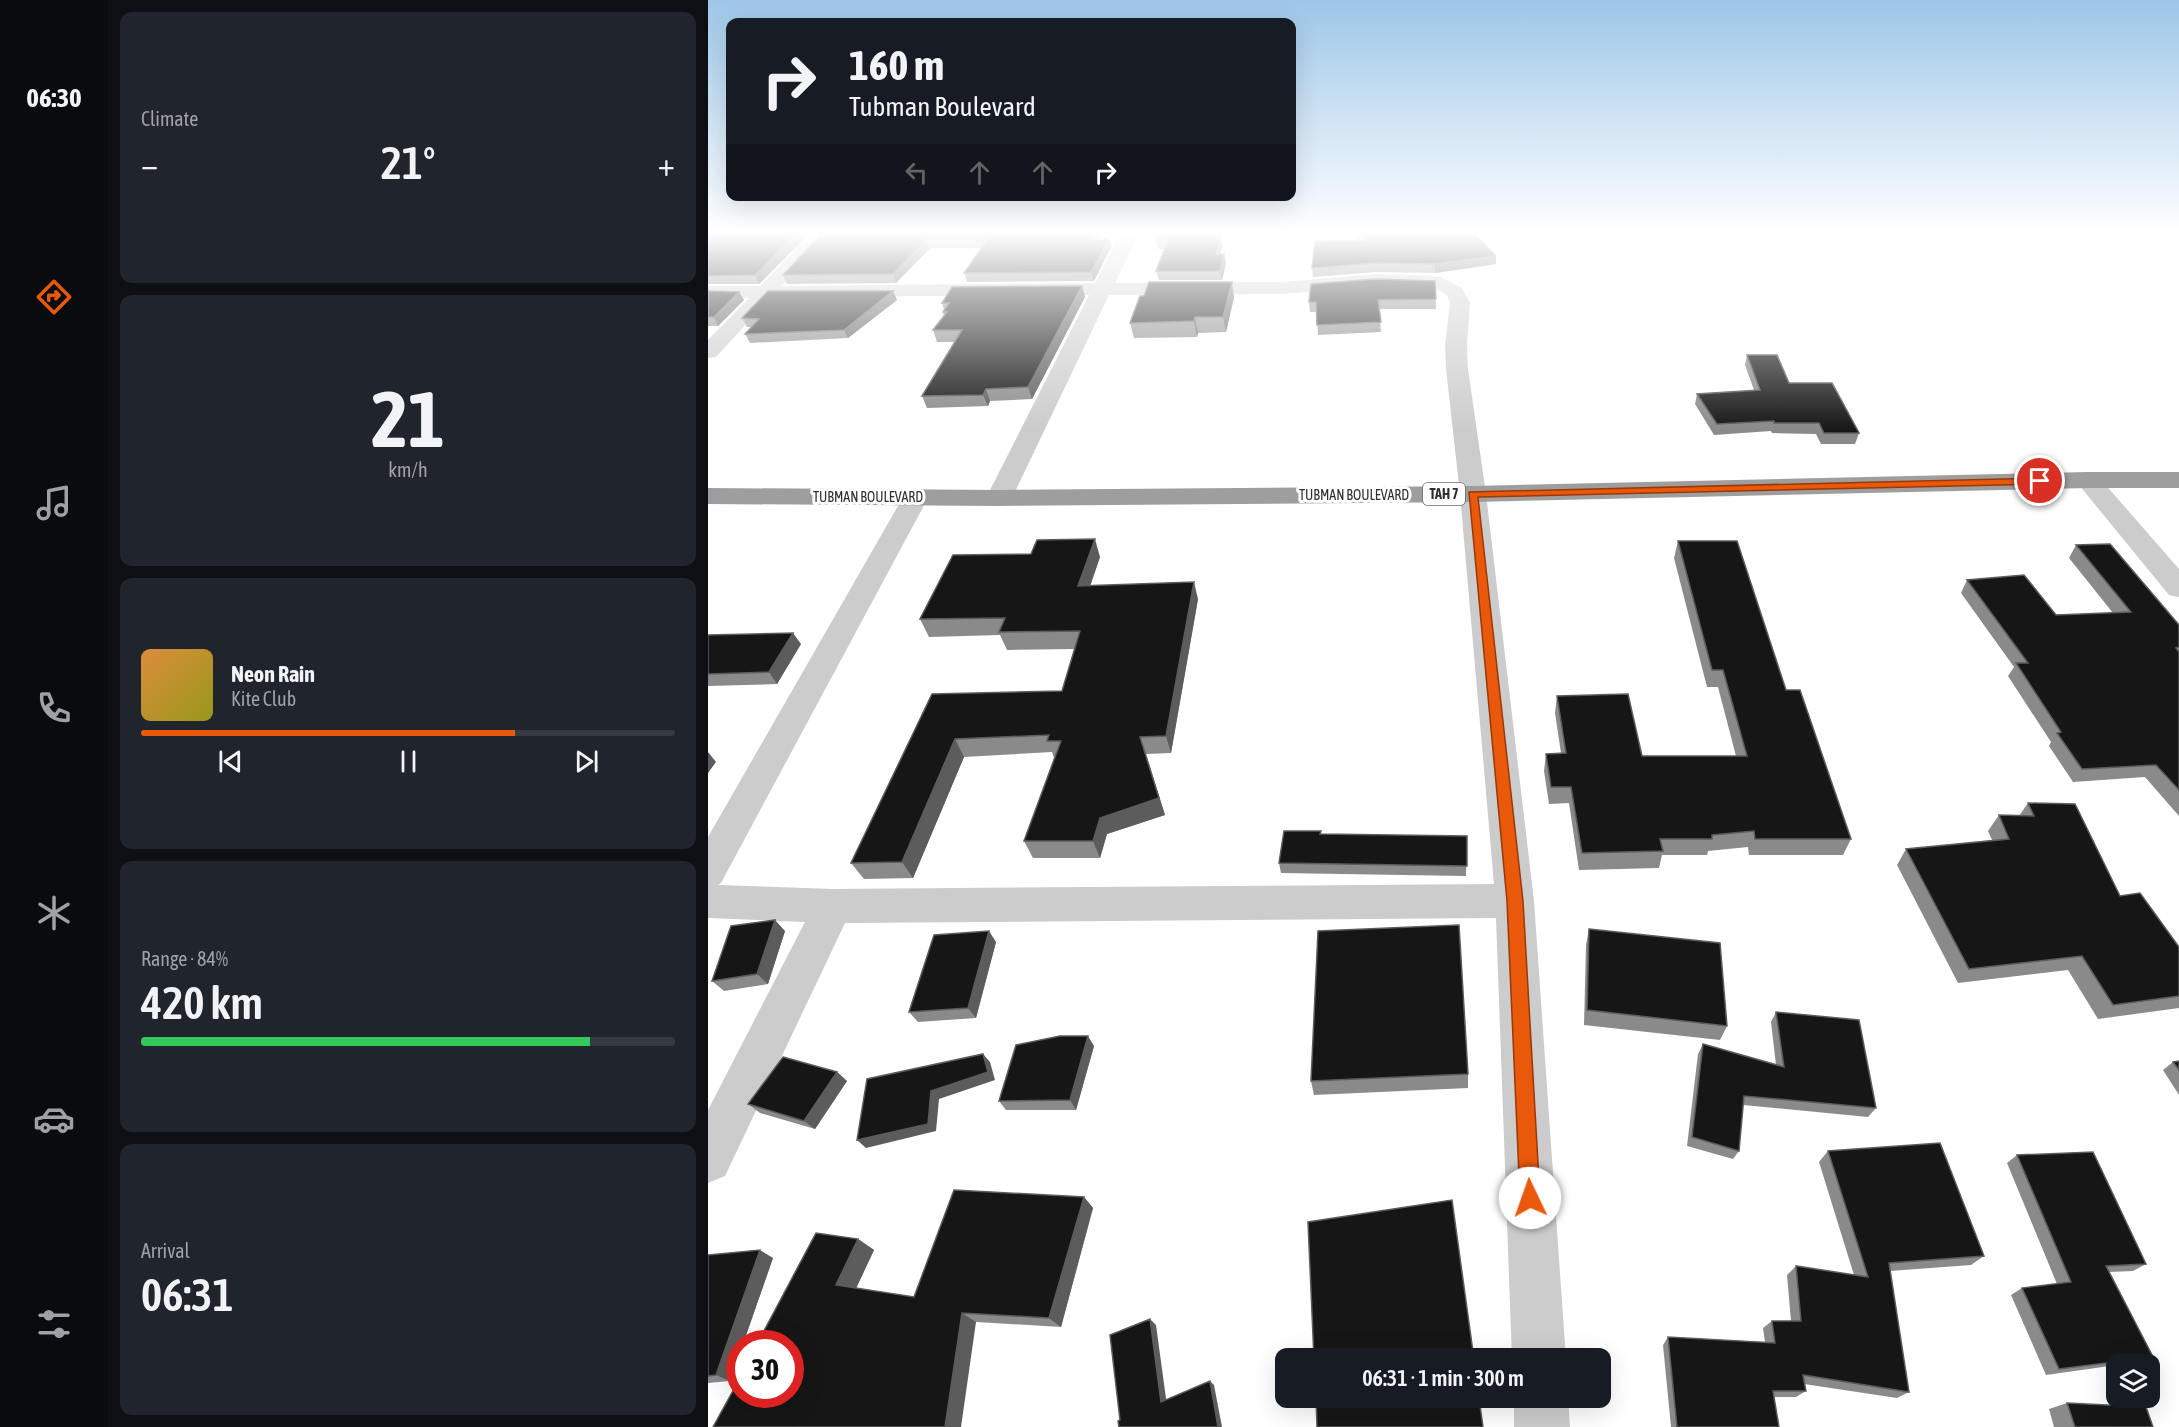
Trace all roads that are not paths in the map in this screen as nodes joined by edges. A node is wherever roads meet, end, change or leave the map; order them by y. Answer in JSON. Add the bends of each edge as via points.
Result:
{"nodes":[{"id":1,"x":758,"y":298,"type":"edge"},
{"id":2,"x":1100,"y":298,"type":"edge"},
{"id":3,"x":1458,"y":298,"type":"edge"},
{"id":4,"x":708,"y":352,"type":"edge"},
{"id":5,"x":2088,"y":480,"type":"junction"},
{"id":6,"x":2179,"y":480,"type":"edge"},
{"id":7,"x":1473,"y":494,"type":"junction"},
{"id":8,"x":708,"y":496,"type":"edge"},
{"id":9,"x":915,"y":498,"type":"junction"},
{"id":10,"x":999,"y":498,"type":"junction"},
{"id":11,"x":2179,"y":588,"type":"edge"},
{"id":12,"x":708,"y":872,"type":"edge"},
{"id":13,"x":708,"y":901,"type":"edge"},
{"id":14,"x":1515,"y":901,"type":"junction"},
{"id":15,"x":833,"y":906,"type":"junction"},
{"id":16,"x":708,"y":1159,"type":"edge"},
{"id":17,"x":1538,"y":1348,"type":"edge"},
{"id":18,"x":1541,"y":1408,"type":"edge"},
{"id":19,"x":1542,"y":1427,"type":"edge"}],
"edges":[{"from":1,"to":4,"type":"street"},
{"from":2,"to":10,"type":"street"},
{"from":3,"to":7,"type":"street","via":[[1457,369]]},
{"from":5,"to":6,"type":"highway","name":"TUBMAN BOULEVARD","number":"TAH 7"},
{"from":5,"to":7,"type":"highway","name":"TUBMAN BOULEVARD","number":"TAH 7"},
{"from":5,"to":11,"type":"street"},
{"from":7,"to":10,"type":"highway","name":"TUBMAN BOULEVARD","number":"TAH 7"},
{"from":7,"to":14,"type":"street"},
{"from":8,"to":9,"type":"highway","name":"TUBMAN BOULEVARD","number":"TAH 7"},
{"from":9,"to":10,"type":"highway","name":"TUBMAN BOULEVARD","number":"TAH 7"},
{"from":9,"to":12,"type":"street"},
{"from":13,"to":15,"type":"street"},
{"from":14,"to":15,"type":"street"},
{"from":14,"to":17,"type":"street"},
{"from":15,"to":16,"type":"street"},
{"from":18,"to":19,"type":"street"}]}
